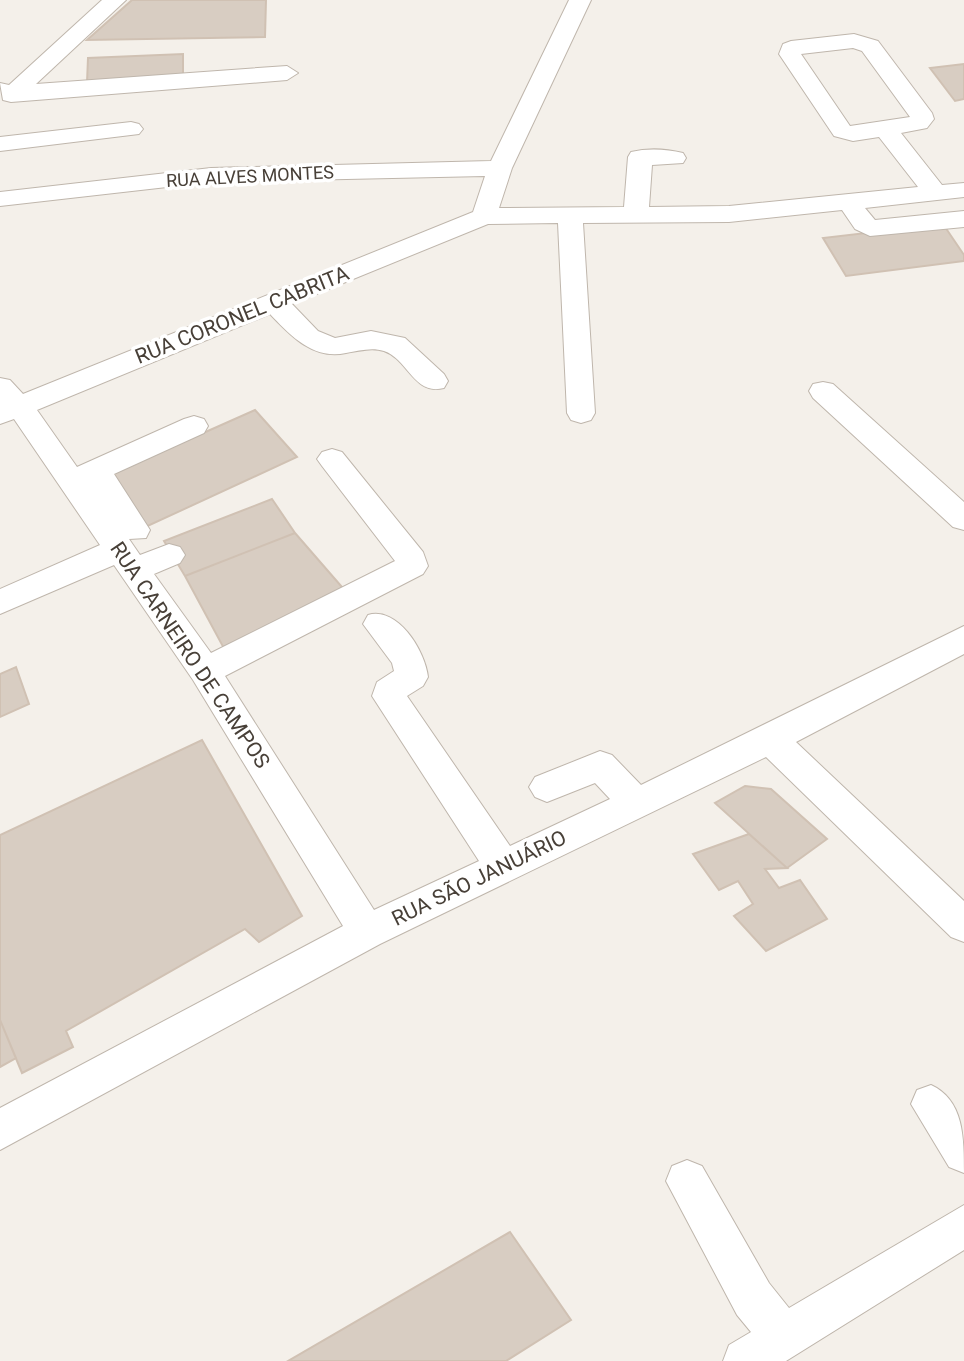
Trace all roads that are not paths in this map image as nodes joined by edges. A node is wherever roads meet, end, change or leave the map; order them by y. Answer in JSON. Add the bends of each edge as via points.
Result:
{"nodes":[{"id":1,"x":116,"y":0,"type":"edge"},
{"id":2,"x":580,"y":0,"type":"edge"},
{"id":3,"x":287,"y":73,"type":"dead end"},
{"id":4,"x":86,"y":94,"type":"dead end"},
{"id":5,"x":5,"y":96,"type":"edge"},
{"id":6,"x":131,"y":129,"type":"dead end"},
{"id":7,"x":886,"y":129,"type":"junction"},
{"id":8,"x":88,"y":135,"type":"junction"},
{"id":9,"x":0,"y":144,"type":"edge"},
{"id":10,"x":674,"y":158,"type":"dead end"},
{"id":11,"x":500,"y":167,"type":"junction"},
{"id":12,"x":964,"y":190,"type":"edge"},
{"id":13,"x":935,"y":193,"type":"junction"},
{"id":14,"x":0,"y":198,"type":"edge"},
{"id":15,"x":849,"y":202,"type":"junction"},
{"id":16,"x":484,"y":216,"type":"junction"},
{"id":17,"x":570,"y":216,"type":"junction"},
{"id":18,"x":636,"y":216,"type":"junction"},
{"id":19,"x":964,"y":219,"type":"edge"},
{"id":20,"x":274,"y":302,"type":"junction"},
{"id":21,"x":434,"y":381,"type":"dead end"},
{"id":22,"x":823,"y":391,"type":"dead end"},
{"id":23,"x":6,"y":402,"type":"edge"},
{"id":24,"x":581,"y":414,"type":"dead end"},
{"id":25,"x":194,"y":426,"type":"dead end"},
{"id":26,"x":331,"y":459,"type":"dead end"},
{"id":27,"x":84,"y":476,"type":"junction"},
{"id":28,"x":964,"y":519,"type":"edge"},
{"id":29,"x":130,"y":550,"type":"junction"},
{"id":30,"x":169,"y":555,"type":"dead end"},
{"id":31,"x":0,"y":602,"type":"edge"},
{"id":32,"x":379,"y":624,"type":"dead end"},
{"id":33,"x":964,"y":639,"type":"edge"},
{"id":34,"x":205,"y":671,"type":"junction"},
{"id":35,"x":770,"y":739,"type":"junction"},
{"id":36,"x":547,"y":788,"type":"dead end"},
{"id":37,"x":636,"y":803,"type":"junction"},
{"id":38,"x":503,"y":866,"type":"junction"},
{"id":39,"x":964,"y":925,"type":"edge"},
{"id":40,"x":367,"y":932,"type":"junction"},
{"id":41,"x":931,"y":1104,"type":"dead end"},
{"id":42,"x":0,"y":1130,"type":"edge"},
{"id":43,"x":964,"y":1153,"type":"edge"},
{"id":44,"x":687,"y":1181,"type":"dead end"},
{"id":45,"x":964,"y":1226,"type":"edge"},
{"id":46,"x":784,"y":1336,"type":"junction"},
{"id":47,"x":744,"y":1361,"type":"edge"}],
"edges":[{"from":1,"to":5,"type":"street"},
{"from":2,"to":11,"type":"street"},
{"from":3,"to":5,"type":"street"},
{"from":4,"to":8,"type":"street"},
{"from":6,"to":8,"type":"street"},
{"from":7,"to":7,"type":"street","via":[[922,119],[870,46],[854,41],[791,49],[842,131]]},
{"from":7,"to":13,"type":"street"},
{"from":8,"to":9,"type":"street"},
{"from":10,"to":18,"type":"street","via":[[640,156]]},
{"from":11,"to":14,"type":"street","name":"RUA ALVES MONTES","via":[[211,175]]},
{"from":11,"to":16,"type":"street"},
{"from":12,"to":13,"type":"street"},
{"from":13,"to":15,"type":"street"},
{"from":15,"to":18,"type":"street","via":[[729,214]]},
{"from":15,"to":19,"type":"street","via":[[870,228]]},
{"from":16,"to":17,"type":"street"},
{"from":16,"to":20,"type":"street","name":"RUA CORONEL CABRITA"},
{"from":17,"to":18,"type":"street"},
{"from":17,"to":24,"type":"street"},
{"from":20,"to":21,"type":"street","via":[[308,337],[333,347],[371,340],[395,344]]},
{"from":20,"to":23,"type":"street","name":"RUA CORONEL CABRITA"},
{"from":22,"to":28,"type":"street"},
{"from":23,"to":27,"type":"street","name":"RUA CARNEIRO DE CAMPOS"},
{"from":25,"to":27,"type":"street"},
{"from":26,"to":34,"type":"street","via":[[412,560],[412,566]]},
{"from":27,"to":29,"type":"street","name":"RUA CARNEIRO DE CAMPOS"},
{"from":29,"to":30,"type":"street"},
{"from":29,"to":31,"type":"street"},
{"from":29,"to":34,"type":"street","name":"RUA CARNEIRO DE CAMPOS"},
{"from":32,"to":38,"type":"street","via":[[412,673],[389,691],[389,696]]},
{"from":33,"to":35,"type":"street","name":"RUA SÃO JANUÁRIO"},
{"from":34,"to":40,"type":"street","name":"RUA CARNEIRO DE CAMPOS"},
{"from":35,"to":37,"type":"street","name":"RUA SÃO JANUÁRIO"},
{"from":35,"to":39,"type":"street"},
{"from":36,"to":37,"type":"street","via":[[600,765]]},
{"from":37,"to":38,"type":"street","name":"RUA SÃO JANUÁRIO"},
{"from":38,"to":40,"type":"street","name":"RUA SÃO JANUÁRIO"},
{"from":40,"to":42,"type":"street","name":"RUA SÃO JANUÁRIO"},
{"from":41,"to":43,"type":"street"},
{"from":44,"to":46,"type":"street","via":[[753,1298]]},
{"from":45,"to":46,"type":"street"},
{"from":46,"to":47,"type":"street"}]}
